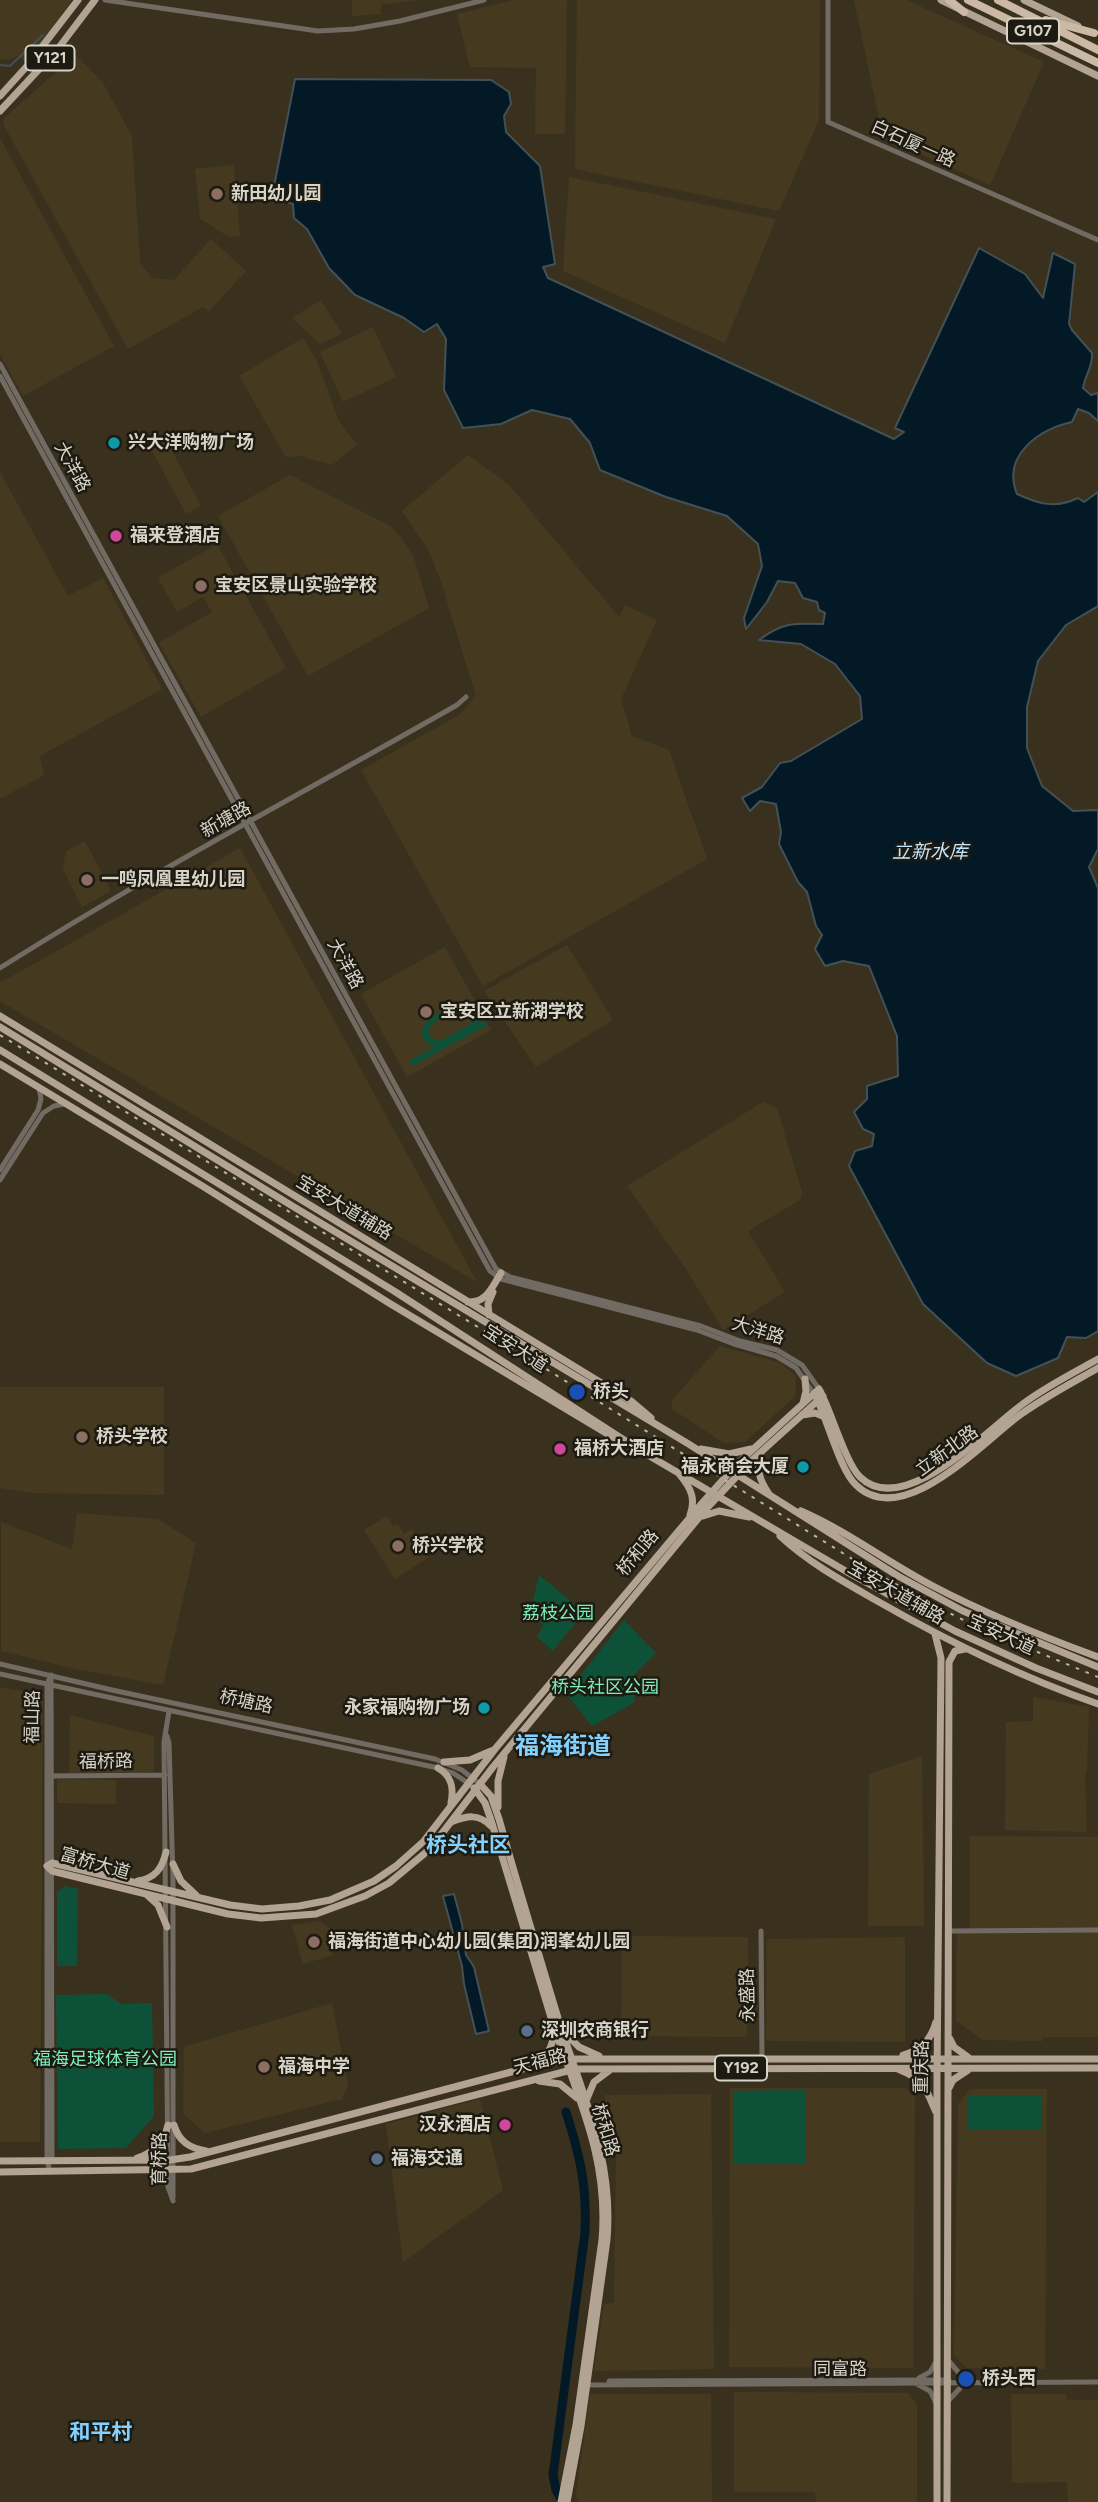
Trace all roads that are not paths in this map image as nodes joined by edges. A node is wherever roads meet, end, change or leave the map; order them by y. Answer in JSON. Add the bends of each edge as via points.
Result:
{"nodes":[{"id":1,"x":78,"y":0,"type":"edge"},
{"id":2,"x":95,"y":0,"type":"edge"},
{"id":3,"x":105,"y":0,"type":"edge"},
{"id":4,"x":484,"y":0,"type":"edge"},
{"id":5,"x":828,"y":0,"type":"edge"},
{"id":6,"x":941,"y":0,"type":"edge"},
{"id":7,"x":949,"y":0,"type":"edge"},
{"id":8,"x":968,"y":0,"type":"edge"},
{"id":9,"x":998,"y":0,"type":"edge"},
{"id":10,"x":1024,"y":0,"type":"edge"},
{"id":11,"x":964,"y":12,"type":"junction"},
{"id":12,"x":1028,"y":15,"type":"junction"},
{"id":13,"x":1096,"y":34,"type":"edge"},
{"id":14,"x":47,"y":41,"type":"junction"},
{"id":15,"x":57,"y":50,"type":"junction"},
{"id":16,"x":1098,"y":50,"type":"edge"},
{"id":17,"x":1098,"y":63,"type":"edge"},
{"id":18,"x":1098,"y":76,"type":"edge"},
{"id":19,"x":0,"y":96,"type":"edge"},
{"id":20,"x":0,"y":111,"type":"edge"},
{"id":21,"x":1098,"y":240,"type":"edge"},
{"id":22,"x":0,"y":364,"type":"edge"},
{"id":23,"x":0,"y":376,"type":"edge"},
{"id":24,"x":466,"y":697,"type":"dead end"},
{"id":25,"x":248,"y":824,"type":"junction"},
{"id":26,"x":0,"y":968,"type":"edge"},
{"id":27,"x":0,"y":1016,"type":"edge"},
{"id":28,"x":0,"y":1027,"type":"edge"},
{"id":29,"x":0,"y":1050,"type":"edge"},
{"id":30,"x":0,"y":1064,"type":"edge"},
{"id":31,"x":38,"y":1088,"type":"junction"},
{"id":32,"x":64,"y":1104,"type":"junction"},
{"id":33,"x":0,"y":1170,"type":"edge"},
{"id":34,"x":0,"y":1180,"type":"edge"},
{"id":35,"x":501,"y":1276,"type":"junction"},
{"id":36,"x":468,"y":1301,"type":"junction"},
{"id":37,"x":489,"y":1315,"type":"junction"},
{"id":38,"x":1098,"y":1359,"type":"edge"},
{"id":39,"x":1098,"y":1368,"type":"edge"},
{"id":40,"x":805,"y":1379,"type":"junction"},
{"id":41,"x":819,"y":1395,"type":"junction"},
{"id":42,"x":801,"y":1406,"type":"junction"},
{"id":43,"x":801,"y":1416,"type":"junction"},
{"id":44,"x":825,"y":1418,"type":"junction"},
{"id":45,"x":667,"y":1431,"type":"junction"},
{"id":46,"x":687,"y":1443,"type":"junction"},
{"id":47,"x":760,"y":1448,"type":"junction"},
{"id":48,"x":641,"y":1451,"type":"junction"},
{"id":49,"x":678,"y":1472,"type":"junction"},
{"id":50,"x":734,"y":1473,"type":"junction"},
{"id":51,"x":715,"y":1494,"type":"junction"},
{"id":52,"x":772,"y":1497,"type":"junction"},
{"id":53,"x":782,"y":1503,"type":"junction"},
{"id":54,"x":758,"y":1519,"type":"junction"},
{"id":55,"x":691,"y":1522,"type":"junction"},
{"id":56,"x":766,"y":1525,"type":"junction"},
{"id":57,"x":935,"y":1634,"type":"junction"},
{"id":58,"x":965,"y":1649,"type":"junction"},
{"id":59,"x":1098,"y":1657,"type":"edge"},
{"id":60,"x":0,"y":1664,"type":"edge"},
{"id":61,"x":1098,"y":1667,"type":"edge"},
{"id":62,"x":0,"y":1674,"type":"edge"},
{"id":63,"x":51,"y":1675,"type":"junction"},
{"id":64,"x":49,"y":1684,"type":"junction"},
{"id":65,"x":1098,"y":1692,"type":"edge"},
{"id":66,"x":945,"y":1697,"type":"junction"},
{"id":67,"x":1098,"y":1704,"type":"edge"},
{"id":68,"x":169,"y":1711,"type":"junction"},
{"id":69,"x":512,"y":1728,"type":"junction"},
{"id":70,"x":166,"y":1734,"type":"junction"},
{"id":71,"x":520,"y":1735,"type":"junction"},
{"id":72,"x":495,"y":1749,"type":"junction"},
{"id":73,"x":505,"y":1754,"type":"junction"},
{"id":74,"x":444,"y":1762,"type":"junction"},
{"id":75,"x":438,"y":1768,"type":"junction"},
{"id":76,"x":165,"y":1775,"type":"junction"},
{"id":77,"x":49,"y":1777,"type":"junction"},
{"id":78,"x":470,"y":1780,"type":"junction"},
{"id":79,"x":478,"y":1786,"type":"junction"},
{"id":80,"x":450,"y":1805,"type":"junction"},
{"id":81,"x":499,"y":1819,"type":"junction"},
{"id":82,"x":450,"y":1822,"type":"junction"},
{"id":83,"x":495,"y":1831,"type":"junction"},
{"id":84,"x":431,"y":1832,"type":"junction"},
{"id":85,"x":439,"y":1838,"type":"junction"},
{"id":86,"x":166,"y":1852,"type":"junction"},
{"id":87,"x":173,"y":1864,"type":"junction"},
{"id":88,"x":50,"y":1866,"type":"junction"},
{"id":89,"x":130,"y":1881,"type":"junction"},
{"id":90,"x":143,"y":1893,"type":"junction"},
{"id":91,"x":170,"y":1895,"type":"junction"},
{"id":92,"x":203,"y":1899,"type":"junction"},
{"id":93,"x":230,"y":1905,"type":"junction"},
{"id":94,"x":228,"y":1914,"type":"junction"},
{"id":95,"x":167,"y":1927,"type":"junction"},
{"id":96,"x":1098,"y":1930,"type":"edge"},
{"id":97,"x":761,"y":1931,"type":"dead end"},
{"id":98,"x":949,"y":1931,"type":"junction"},
{"id":99,"x":939,"y":2011,"type":"junction"},
{"id":100,"x":556,"y":2021,"type":"junction"},
{"id":101,"x":948,"y":2028,"type":"junction"},
{"id":102,"x":606,"y":2058,"type":"junction"},
{"id":103,"x":762,"y":2058,"type":"junction"},
{"id":104,"x":938,"y":2058,"type":"junction"},
{"id":105,"x":948,"y":2058,"type":"junction"},
{"id":106,"x":974,"y":2058,"type":"junction"},
{"id":107,"x":568,"y":2059,"type":"junction"},
{"id":108,"x":898,"y":2059,"type":"junction"},
{"id":109,"x":1098,"y":2059,"type":"edge"},
{"id":110,"x":530,"y":2067,"type":"junction"},
{"id":111,"x":616,"y":2068,"type":"junction"},
{"id":112,"x":894,"y":2068,"type":"junction"},
{"id":113,"x":937,"y":2068,"type":"junction"},
{"id":114,"x":975,"y":2068,"type":"junction"},
{"id":115,"x":1098,"y":2068,"type":"edge"},
{"id":116,"x":572,"y":2069,"type":"junction"},
{"id":117,"x":948,"y":2069,"type":"junction"},
{"id":118,"x":531,"y":2080,"type":"junction"},
{"id":119,"x":947,"y":2093,"type":"junction"},
{"id":120,"x":583,"y":2101,"type":"junction"},
{"id":121,"x":938,"y":2115,"type":"junction"},
{"id":122,"x":171,"y":2125,"type":"junction"},
{"id":123,"x":214,"y":2150,"type":"junction"},
{"id":124,"x":50,"y":2160,"type":"junction"},
{"id":125,"x":128,"y":2160,"type":"junction"},
{"id":126,"x":171,"y":2160,"type":"junction"},
{"id":127,"x":0,"y":2161,"type":"edge"},
{"id":128,"x":171,"y":2171,"type":"junction"},
{"id":129,"x":0,"y":2172,"type":"edge"},
{"id":130,"x":50,"y":2172,"type":"junction"},
{"id":131,"x":943,"y":2358,"type":"junction"},
{"id":132,"x":1098,"y":2380,"type":"edge"},
{"id":133,"x":917,"y":2381,"type":"junction"},
{"id":134,"x":938,"y":2381,"type":"junction"},
{"id":135,"x":947,"y":2381,"type":"junction"},
{"id":136,"x":965,"y":2381,"type":"junction"},
{"id":137,"x":584,"y":2383,"type":"junction"},
{"id":138,"x":947,"y":2402,"type":"junction"},
{"id":139,"x":938,"y":2407,"type":"junction"},
{"id":140,"x":566,"y":2489,"type":"junction"},
{"id":141,"x":561,"y":2502,"type":"edge"},
{"id":142,"x":568,"y":2502,"type":"edge"},
{"id":143,"x":937,"y":2502,"type":"edge"},
{"id":144,"x":947,"y":2502,"type":"edge"}],
"edges":[{"from":1,"to":14,"type":"main road","number":"Y121"},
{"from":2,"to":15,"type":"main road","number":"Y121"},
{"from":3,"to":4,"type":"street","via":[[318,32],[400,21]]},
{"from":5,"to":21,"type":"street","name":"白石厦一路","via":[[828,121]]},
{"from":6,"to":11,"type":"main road"},
{"from":7,"to":11,"type":"highway"},
{"from":8,"to":17,"type":"highway","number":"G107"},
{"from":9,"to":12,"type":"highway","number":"G107"},
{"from":10,"to":13,"type":"main road"},
{"from":11,"to":18,"type":"main road"},
{"from":12,"to":13,"type":"highway"},
{"from":12,"to":16,"type":"highway","number":"G107"},
{"from":14,"to":15,"type":"main road"},
{"from":14,"to":19,"type":"main road","number":"Y121"},
{"from":15,"to":20,"type":"main road","number":"Y121"},
{"from":22,"to":25,"type":"street","name":"大洋路"},
{"from":23,"to":25,"type":"street","name":"大洋路"},
{"from":24,"to":25,"type":"street","name":"新塘路"},
{"from":25,"to":26,"type":"street","name":"新塘路"},
{"from":25,"to":35,"type":"street","name":"大洋路","via":[[489,1269]]},
{"from":27,"to":36,"type":"main road","name":"宝安大道辅路"},
{"from":28,"to":45,"type":"main road","name":"宝安大道"},
{"from":29,"to":48,"type":"main road","name":"宝安大道","via":[[394,1291]]},
{"from":30,"to":31,"type":"main road"},
{"from":31,"to":32,"type":"main road"},
{"from":31,"to":33,"type":"street","via":[[38,1110]]},
{"from":32,"to":34,"type":"street","via":[[47,1108]]},
{"from":32,"to":48,"type":"main road","via":[[603,1433]]},
{"from":35,"to":36,"type":"main road","via":[[482,1300]]},
{"from":35,"to":37,"type":"main road","via":[[488,1301]]},
{"from":35,"to":40,"type":"street","name":"大洋路","via":[[776,1356]]},
{"from":35,"to":41,"type":"street","name":"大洋路","via":[[777,1350],[802,1365]]},
{"from":36,"to":37,"type":"main road","name":"宝安大道辅路"},
{"from":37,"to":45,"type":"main road","name":"宝安大道辅路","via":[[631,1401]]},
{"from":38,"to":41,"type":"main road","name":"立新北路","via":[[1021,1405],[938,1470],[899,1487],[874,1485],[858,1474]]},
{"from":39,"to":44,"type":"main road","name":"立新北路","via":[[1026,1411],[942,1477],[898,1497],[873,1495],[854,1483]]},
{"from":40,"to":41,"type":"street","name":"大洋路"},
{"from":40,"to":42,"type":"main road"},
{"from":41,"to":42,"type":"main road","name":"桥和路"},
{"from":41,"to":43,"type":"main road","name":"桥和路"},
{"from":41,"to":44,"type":"main road","name":"立新北路"},
{"from":42,"to":47,"type":"main road","name":"桥和路"},
{"from":43,"to":44,"type":"main road","via":[[815,1413]]},
{"from":43,"to":47,"type":"main road","name":"桥和路"},
{"from":45,"to":46,"type":"main road","name":"宝安大道"},
{"from":46,"to":47,"type":"main road","via":[[723,1454]]},
{"from":46,"to":50,"type":"main road","name":"宝安大道"},
{"from":47,"to":50,"type":"main road","name":"桥和路"},
{"from":47,"to":52,"type":"main road","via":[[760,1475]]},
{"from":48,"to":49,"type":"main road","name":"宝安大道"},
{"from":49,"to":51,"type":"main road","name":"宝安大道"},
{"from":49,"to":55,"type":"main road","via":[[692,1495]]},
{"from":50,"to":51,"type":"main road","name":"桥和路"},
{"from":50,"to":52,"type":"main road","name":"宝安大道"},
{"from":51,"to":54,"type":"main road","name":"宝安大道"},
{"from":51,"to":55,"type":"main road","name":"桥和路"},
{"from":52,"to":53,"type":"main road","name":"宝安大道"},
{"from":53,"to":59,"type":"main road","name":"宝安大道辅路","via":[[979,1608]]},
{"from":53,"to":61,"type":"main road","name":"宝安大道","via":[[962,1611]]},
{"from":54,"to":55,"type":"main road","via":[[714,1512]]},
{"from":54,"to":56,"type":"main road","name":"宝安大道"},
{"from":55,"to":69,"type":"main road","name":"桥和路"},
{"from":55,"to":71,"type":"main road","name":"桥和路"},
{"from":56,"to":57,"type":"main road","name":"宝安大道辅路","via":[[803,1557]]},
{"from":56,"to":65,"type":"main road","name":"宝安大道","via":[[920,1614]]},
{"from":57,"to":58,"type":"main road","name":"宝安大道辅路"},
{"from":57,"to":66,"type":"main road","name":"重庆路"},
{"from":58,"to":66,"type":"main road","name":"重庆路","via":[[950,1658]]},
{"from":58,"to":67,"type":"main road","name":"宝安大道辅路"},
{"from":60,"to":63,"type":"street","name":"桥塘路"},
{"from":62,"to":64,"type":"street","name":"桥塘路"},
{"from":63,"to":64,"type":"street","name":"福山路"},
{"from":63,"to":74,"type":"street","name":"桥塘路"},
{"from":64,"to":68,"type":"street","name":"桥塘路"},
{"from":64,"to":77,"type":"street","name":"福山路"},
{"from":66,"to":98,"type":"main road","name":"重庆路"},
{"from":66,"to":99,"type":"main road","name":"重庆路"},
{"from":68,"to":70,"type":"street","name":"育桥路"},
{"from":68,"to":75,"type":"street","name":"桥塘路"},
{"from":69,"to":71,"type":"main road"},
{"from":69,"to":72,"type":"main road","name":"桥和路"},
{"from":70,"to":76,"type":"street","name":"育桥路"},
{"from":70,"to":87,"type":"street","name":"育桥路"},
{"from":71,"to":73,"type":"main road","name":"桥和路"},
{"from":72,"to":74,"type":"main road","via":[[470,1760]]},
{"from":72,"to":78,"type":"main road","name":"桥和路"},
{"from":73,"to":79,"type":"main road","name":"桥和路"},
{"from":73,"to":81,"type":"main road","via":[[498,1781]]},
{"from":74,"to":78,"type":"street","name":"桥塘路"},
{"from":75,"to":78,"type":"street","name":"桥塘路"},
{"from":75,"to":80,"type":"main road","via":[[451,1782]]},
{"from":76,"to":77,"type":"street","name":"福桥路"},
{"from":76,"to":86,"type":"street","name":"育桥路"},
{"from":77,"to":88,"type":"street","name":"福山路"},
{"from":78,"to":79,"type":"main road","name":"桥塘路"},
{"from":78,"to":80,"type":"main road","name":"富桥大道"},
{"from":79,"to":81,"type":"main road","name":"桥和路","via":[[491,1796]]},
{"from":79,"to":82,"type":"main road","name":"富桥大道"},
{"from":79,"to":83,"type":"main road","name":"桥和路"},
{"from":80,"to":84,"type":"main road","name":"富桥大道"},
{"from":81,"to":100,"type":"main road","name":"桥和路"},
{"from":82,"to":83,"type":"main road","via":[[476,1816]]},
{"from":82,"to":85,"type":"main road","name":"富桥大道"},
{"from":83,"to":100,"type":"main road","name":"桥和路"},
{"from":84,"to":85,"type":"main road"},
{"from":84,"to":93,"type":"main road","name":"富桥大道","via":[[385,1874],[330,1900],[273,1909]]},
{"from":85,"to":94,"type":"main road","name":"富桥大道","via":[[388,1882],[332,1909],[289,1918]]},
{"from":86,"to":89,"type":"main road","via":[[153,1877]]},
{"from":86,"to":91,"type":"street","name":"育桥路"},
{"from":87,"to":91,"type":"street","name":"育桥路"},
{"from":87,"to":92,"type":"main road","via":[[186,1886]]},
{"from":88,"to":89,"type":"main road","name":"富桥大道"},
{"from":88,"to":90,"type":"main road","name":"富桥大道"},
{"from":88,"to":124,"type":"street","name":"福山路"},
{"from":89,"to":91,"type":"main road","name":"富桥大道"},
{"from":90,"to":91,"type":"main road","name":"富桥大道"},
{"from":90,"to":95,"type":"main road","via":[[158,1905]]},
{"from":91,"to":92,"type":"main road","name":"富桥大道"},
{"from":91,"to":94,"type":"main road","name":"富桥大道"},
{"from":91,"to":95,"type":"street","name":"育桥路"},
{"from":91,"to":122,"type":"street","name":"育桥路"},
{"from":92,"to":93,"type":"main road","name":"富桥大道"},
{"from":93,"to":94,"type":"street"},
{"from":95,"to":122,"type":"street","name":"育桥路"},
{"from":96,"to":98,"type":"street"},
{"from":97,"to":103,"type":"street","name":"永盛路"},
{"from":98,"to":101,"type":"main road","name":"重庆路"},
{"from":99,"to":104,"type":"main road","name":"重庆路"},
{"from":99,"to":108,"type":"main road","via":[[926,2044]]},
{"from":100,"to":102,"type":"main road","via":[[579,2047]]},
{"from":100,"to":107,"type":"main road","name":"桥和路"},
{"from":100,"to":110,"type":"main road","via":[[550,2048]]},
{"from":101,"to":105,"type":"main road","name":"重庆路"},
{"from":101,"to":106,"type":"main road","via":[[954,2047]]},
{"from":102,"to":103,"type":"main road","name":"天福路","number":"Y192"},
{"from":102,"to":107,"type":"main road","name":"天福路","number":"Y192"},
{"from":103,"to":108,"type":"main road","name":"天福路","number":"Y192"},
{"from":104,"to":105,"type":"main road","name":"天福路","number":"Y192"},
{"from":104,"to":108,"type":"main road","name":"天福路","number":"Y192"},
{"from":104,"to":113,"type":"main road","name":"重庆路"},
{"from":105,"to":106,"type":"main road","name":"天福路","number":"Y192"},
{"from":105,"to":117,"type":"main road","name":"重庆路"},
{"from":106,"to":109,"type":"main road","name":"天福路","number":"Y192"},
{"from":107,"to":110,"type":"main road","name":"天福路"},
{"from":107,"to":116,"type":"main road","name":"桥和路"},
{"from":110,"to":123,"type":"main road","name":"天福路"},
{"from":111,"to":112,"type":"main road","name":"天福路","number":"Y192"},
{"from":111,"to":116,"type":"main road","name":"天福路","number":"Y192"},
{"from":111,"to":120,"type":"main road","via":[[594,2082]]},
{"from":112,"to":113,"type":"main road","name":"天福路","number":"Y192"},
{"from":112,"to":121,"type":"main road","via":[[919,2078]]},
{"from":113,"to":117,"type":"main road","name":"天福路","number":"Y192"},
{"from":113,"to":121,"type":"main road","name":"重庆路"},
{"from":114,"to":115,"type":"main road","name":"天福路","number":"Y192"},
{"from":114,"to":117,"type":"main road","name":"天福路","number":"Y192"},
{"from":114,"to":119,"type":"main road","number":"Y192","via":[[957,2077]]},
{"from":116,"to":118,"type":"main road","name":"天福路"},
{"from":116,"to":120,"type":"main road","name":"桥和路"},
{"from":117,"to":119,"type":"main road","name":"重庆路"},
{"from":118,"to":120,"type":"main road","via":[[560,2084]]},
{"from":118,"to":128,"type":"main road","name":"天福路"},
{"from":119,"to":131,"type":"main road","name":"重庆路"},
{"from":120,"to":137,"type":"main road","name":"桥和路","via":[[604,2162],[609,2210]]},
{"from":121,"to":131,"type":"main road","name":"重庆路"},
{"from":122,"to":123,"type":"main road","via":[[185,2144]]},
{"from":122,"to":125,"type":"main road","via":[[152,2152]]},
{"from":122,"to":126,"type":"street","name":"育桥路"},
{"from":123,"to":126,"type":"main road","name":"天福路"},
{"from":124,"to":125,"type":"main road","name":"天福路"},
{"from":124,"to":127,"type":"main road","name":"天福路"},
{"from":124,"to":130,"type":"street","name":"福山路"},
{"from":125,"to":126,"type":"main road","name":"天福路"},
{"from":126,"to":128,"type":"street","name":"育桥路"},
{"from":128,"to":130,"type":"main road","name":"天福路"},
{"from":129,"to":130,"type":"main road","name":"天福路"},
{"from":131,"to":133,"type":"street"},
{"from":131,"to":134,"type":"main road","name":"重庆路"},
{"from":131,"to":135,"type":"main road","name":"重庆路"},
{"from":131,"to":136,"type":"street"},
{"from":132,"to":136,"type":"street","name":"同富路"},
{"from":133,"to":134,"type":"street","name":"同富路"},
{"from":133,"to":137,"type":"street","name":"同富路"},
{"from":133,"to":139,"type":"street","via":[[930,2391]]},
{"from":134,"to":135,"type":"street","name":"同富路"},
{"from":134,"to":139,"type":"main road","name":"重庆路"},
{"from":135,"to":136,"type":"street","name":"同富路"},
{"from":135,"to":138,"type":"main road","name":"重庆路"},
{"from":136,"to":138,"type":"street"},
{"from":137,"to":140,"type":"main road","name":"桥和路"},
{"from":138,"to":144,"type":"main road","name":"重庆路"},
{"from":139,"to":143,"type":"main road","name":"重庆路"},
{"from":140,"to":141,"type":"main road","name":"桥和路"},
{"from":140,"to":142,"type":"main road","name":"桥和路"}]}
